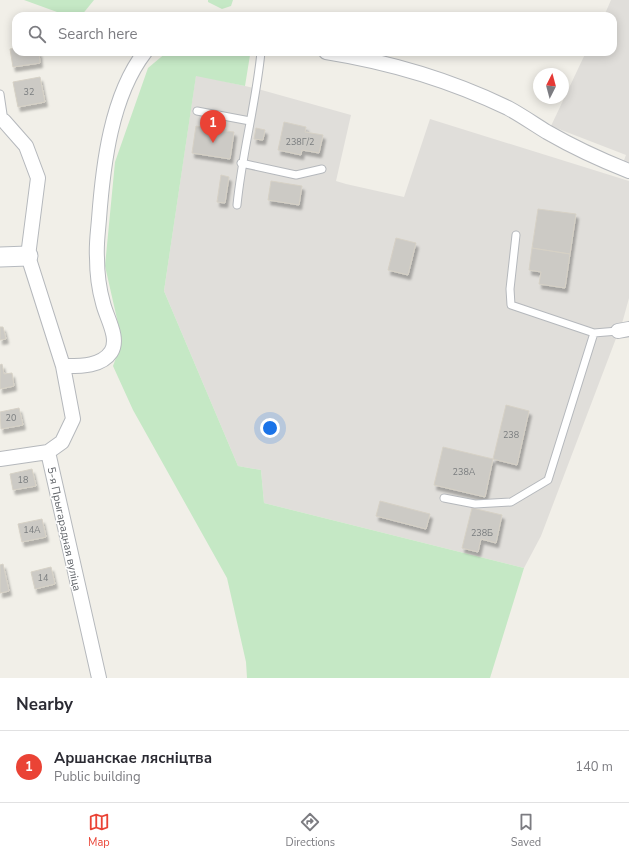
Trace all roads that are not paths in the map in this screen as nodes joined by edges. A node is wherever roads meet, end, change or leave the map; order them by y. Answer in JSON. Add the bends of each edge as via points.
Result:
{"nodes":[{"id":1,"x":142,"y":56,"type":"edge"},
{"id":2,"x":261,"y":56,"type":"edge"},
{"id":3,"x":350,"y":56,"type":"edge"},
{"id":4,"x":0,"y":94,"type":"edge"},
{"id":5,"x":197,"y":111,"type":"dead end"},
{"id":6,"x":2,"y":120,"type":"edge"},
{"id":7,"x":250,"y":121,"type":"junction"},
{"id":8,"x":241,"y":163,"type":"junction"},
{"id":9,"x":322,"y":169,"type":"dead end"},
{"id":10,"x":629,"y":171,"type":"edge"},
{"id":11,"x":236,"y":205,"type":"dead end"},
{"id":12,"x":516,"y":235,"type":"dead end"},
{"id":13,"x":28,"y":256,"type":"junction"},
{"id":14,"x":0,"y":257,"type":"edge"},
{"id":15,"x":624,"y":330,"type":"edge"},
{"id":16,"x":594,"y":333,"type":"junction"},
{"id":17,"x":63,"y":366,"type":"junction"},
{"id":18,"x":48,"y":452,"type":"junction"},
{"id":19,"x":0,"y":458,"type":"edge"},
{"id":20,"x":444,"y":498,"type":"dead end"},
{"id":21,"x":99,"y":678,"type":"edge"}],
"edges":[{"from":1,"to":17,"type":"street","via":[[117,108],[101,180],[96,257],[113,346],[101,360],[88,365]]},
{"from":2,"to":7,"type":"lane","via":[[258,89]]},
{"from":3,"to":10,"type":"street","via":[[450,82],[509,109],[598,159]]},
{"from":4,"to":6,"type":"lane"},
{"from":5,"to":7,"type":"lane"},
{"from":6,"to":13,"type":"street","name":"5-я Прыгарадная вуліца","via":[[26,146],[38,178]]},
{"from":7,"to":8,"type":"lane"},
{"from":8,"to":9,"type":"lane","via":[[296,175]]},
{"from":8,"to":11,"type":"lane"},
{"from":12,"to":16,"type":"lane","via":[[510,289],[511,305]]},
{"from":13,"to":14,"type":"street"},
{"from":13,"to":17,"type":"street","name":"5-я Прыгарадная вуліца"},
{"from":15,"to":16,"type":"lane"},
{"from":16,"to":20,"type":"lane","via":[[548,480],[511,502],[475,504]]},
{"from":17,"to":18,"type":"street","name":"5-я Прыгарадная вуліца","via":[[73,419],[62,442]]},
{"from":18,"to":19,"type":"street"},
{"from":18,"to":21,"type":"street","name":"5-я Прыгарадная вуліца"}]}
